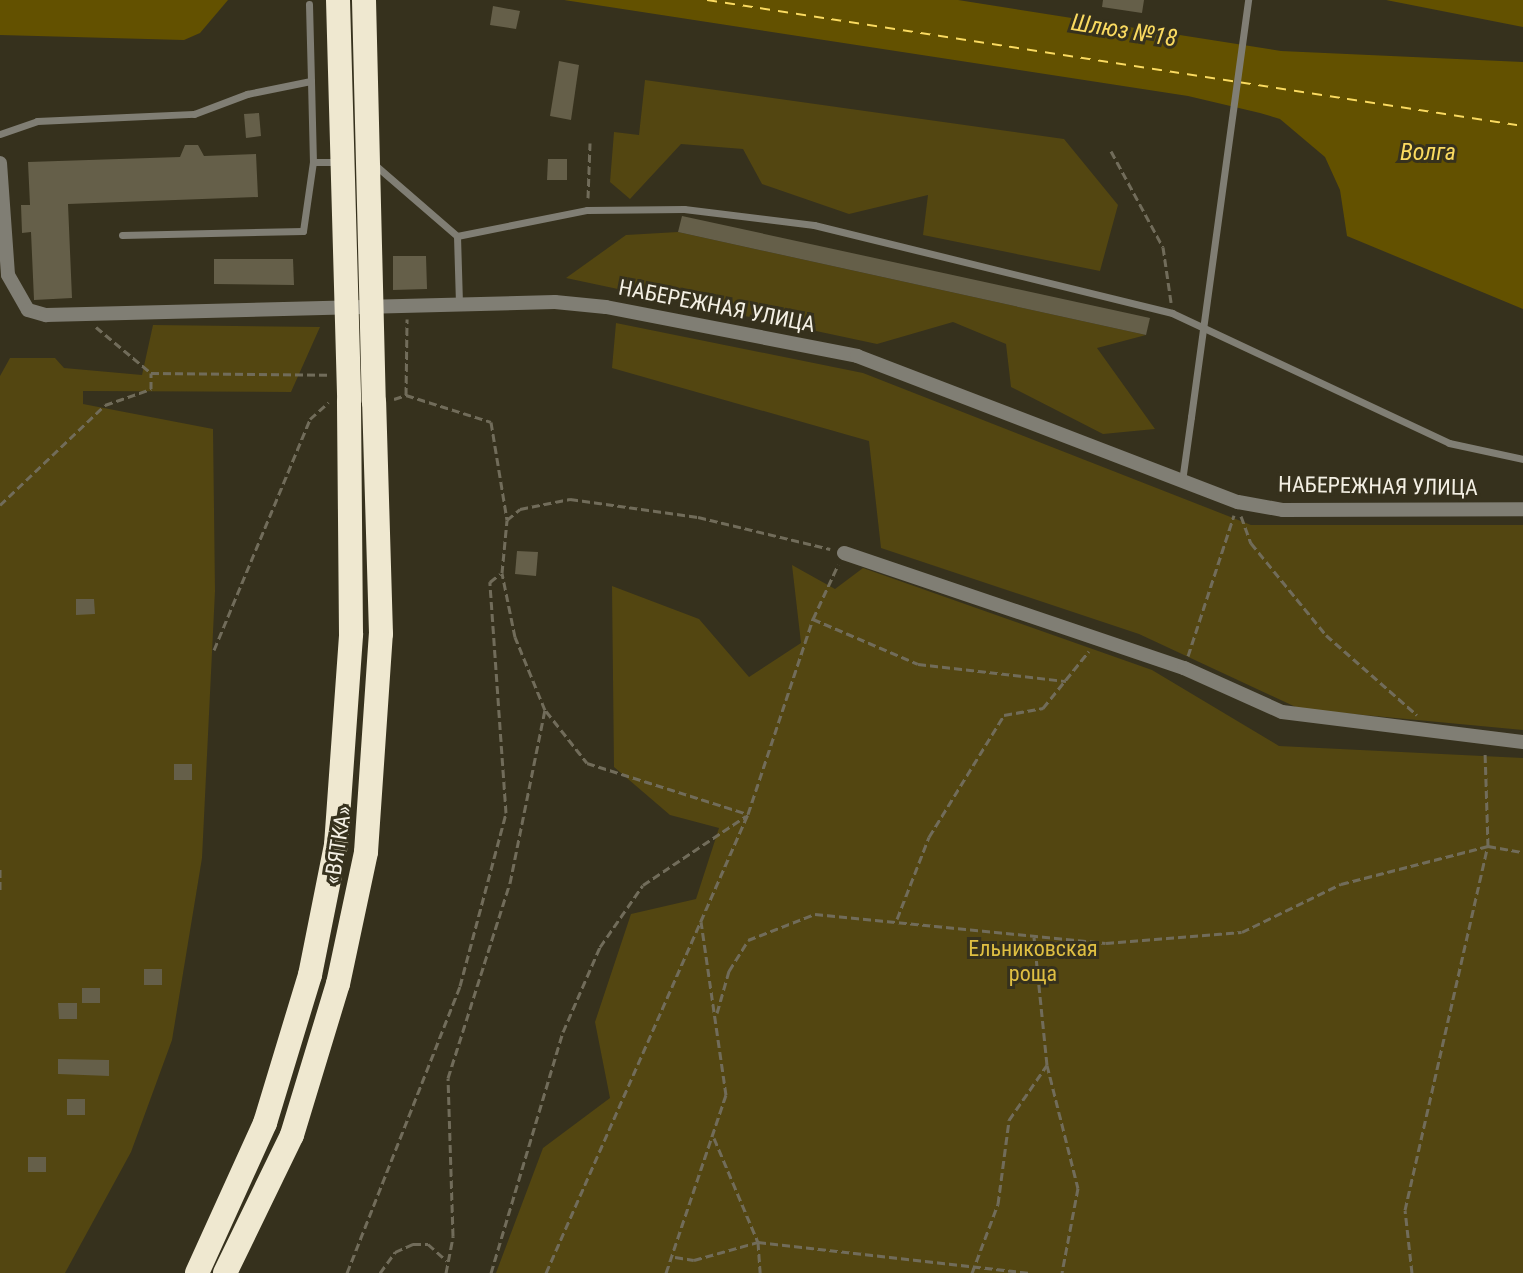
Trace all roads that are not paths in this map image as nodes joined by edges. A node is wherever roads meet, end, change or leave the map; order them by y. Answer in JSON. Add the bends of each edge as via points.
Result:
{"nodes":[{"id":1,"x":338,"y":0,"type":"edge"},
{"id":2,"x":364,"y":0,"type":"edge"},
{"id":3,"x":1248,"y":0,"type":"edge"},
{"id":4,"x":309,"y":4,"type":"dead end"},
{"id":5,"x":311,"y":81,"type":"junction"},
{"id":6,"x":0,"y":134,"type":"edge"},
{"id":7,"x":313,"y":162,"type":"junction"},
{"id":8,"x":0,"y":163,"type":"edge"},
{"id":9,"x":122,"y":235,"type":"dead end"},
{"id":10,"x":457,"y":236,"type":"junction"},
{"id":11,"x":459,"y":305,"type":"junction"},
{"id":12,"x":1523,"y":459,"type":"edge"},
{"id":13,"x":1182,"y":483,"type":"junction"},
{"id":14,"x":1523,"y":509,"type":"edge"},
{"id":15,"x":844,"y":553,"type":"road end"},
{"id":16,"x":1523,"y":742,"type":"edge"},
{"id":17,"x":197,"y":1273,"type":"edge"},
{"id":18,"x":225,"y":1273,"type":"edge"}],
"edges":[{"from":1,"to":17,"type":"highway","name":"«ВЯТКА»","bridge":true,"via":[[338,401],[351,634],[336,845],[310,975],[265,1123]]},
{"from":2,"to":18,"type":"highway","name":"«ВЯТКА»","bridge":true,"via":[[381,634],[366,852],[338,984],[292,1135]]},
{"from":3,"to":13,"type":"lane","bridge":true},
{"from":4,"to":5,"type":"lane"},
{"from":5,"to":6,"type":"lane","via":[[247,94],[194,114],[37,121]]},
{"from":5,"to":7,"type":"lane"},
{"from":7,"to":9,"type":"lane","via":[[303,231]]},
{"from":7,"to":10,"type":"lane","via":[[372,162]]},
{"from":8,"to":11,"type":"street","name":"НАБЕРЕЖНАЯ УЛИЦА","via":[[8,275],[15,296],[37,313]]},
{"from":10,"to":11,"type":"lane"},
{"from":10,"to":12,"type":"lane","via":[[587,210],[684,209],[814,225],[1172,313],[1449,443]]},
{"from":11,"to":13,"type":"street","name":"НАБЕРЕЖНАЯ УЛИЦА","via":[[606,307],[857,356]]},
{"from":13,"to":14,"type":"street","name":"НАБЕРЕЖНАЯ УЛИЦА","via":[[1283,510]]},
{"from":15,"to":16,"type":"street","via":[[1184,668],[1282,712]]}]}
